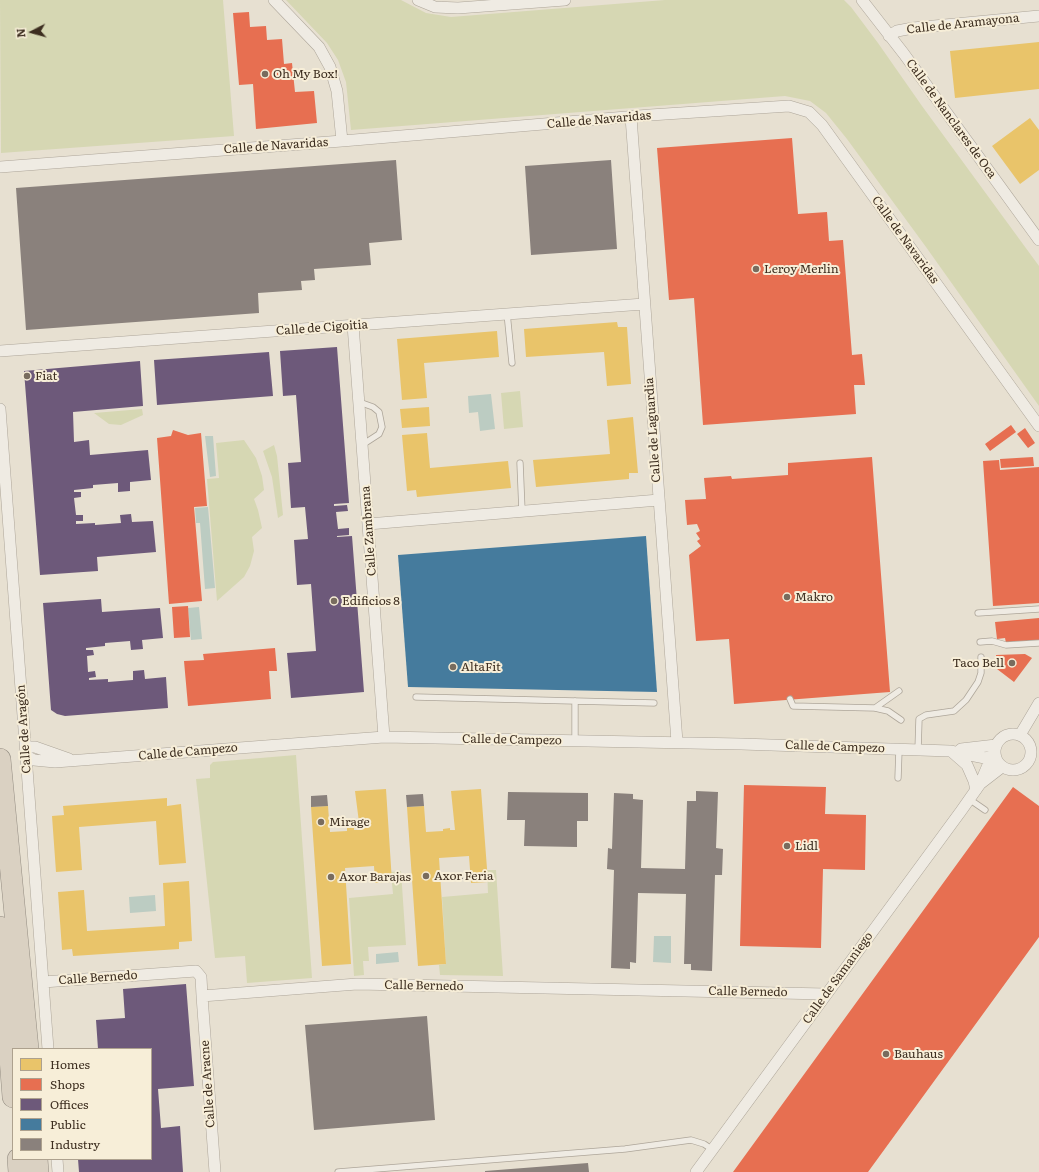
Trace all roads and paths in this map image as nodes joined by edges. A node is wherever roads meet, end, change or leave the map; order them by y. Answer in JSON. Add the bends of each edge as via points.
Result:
{"nodes":[{"id":1,"x":274,"y":0,"type":"edge"},
{"id":2,"x":418,"y":0,"type":"edge"},
{"id":3,"x":565,"y":0,"type":"edge"},
{"id":4,"x":862,"y":0,"type":"edge"},
{"id":5,"x":485,"y":3,"type":"edge"},
{"id":6,"x":1039,"y":16,"type":"edge"},
{"id":7,"x":889,"y":36,"type":"junction"},
{"id":8,"x":631,"y":117,"type":"junction"},
{"id":9,"x":342,"y":142,"type":"junction"},
{"id":10,"x":0,"y":167,"type":"edge"},
{"id":11,"x":1039,"y":240,"type":"edge"},
{"id":12,"x":644,"y":304,"type":"junction"},
{"id":13,"x":507,"y":313,"type":"junction"},
{"id":14,"x":353,"y":325,"type":"junction"},
{"id":15,"x":0,"y":351,"type":"edge"},
{"id":16,"x":512,"y":363,"type":"dead end"},
{"id":17,"x":359,"y":402,"type":"junction"},
{"id":18,"x":0,"y":409,"type":"edge"},
{"id":19,"x":1039,"y":426,"type":"edge"},
{"id":20,"x":362,"y":446,"type":"junction"},
{"id":21,"x":520,"y":463,"type":"dead end"},
{"id":22,"x":659,"y":500,"type":"junction"},
{"id":23,"x":522,"y":511,"type":"junction"},
{"id":24,"x":368,"y":524,"type":"junction"},
{"id":25,"x":1039,"y":609,"type":"edge"},
{"id":26,"x":978,"y":613,"type":"dead end"},
{"id":27,"x":980,"y":642,"type":"dead end"},
{"id":28,"x":1039,"y":643,"type":"edge"},
{"id":29,"x":981,"y":657,"type":"dead end"},
{"id":30,"x":899,"y":691,"type":"dead end"},
{"id":31,"x":416,"y":697,"type":"dead end"},
{"id":32,"x":790,"y":699,"type":"dead end"},
{"id":33,"x":575,"y":701,"type":"junction"},
{"id":34,"x":654,"y":703,"type":"dead end"},
{"id":35,"x":1039,"y":703,"type":"edge"},
{"id":36,"x":875,"y":708,"type":"junction"},
{"id":37,"x":901,"y":720,"type":"dead end"},
{"id":38,"x":1020,"y":735,"type":"junction"},
{"id":39,"x":384,"y":738,"type":"junction"},
{"id":40,"x":575,"y":741,"type":"junction"},
{"id":41,"x":677,"y":742,"type":"junction"},
{"id":42,"x":899,"y":750,"type":"junction"},
{"id":43,"x":918,"y":750,"type":"junction"},
{"id":44,"x":950,"y":751,"type":"junction"},
{"id":45,"x":995,"y":753,"type":"junction"},
{"id":46,"x":1035,"y":753,"type":"edge"},
{"id":47,"x":26,"y":754,"type":"junction"},
{"id":48,"x":0,"y":759,"type":"edge"},
{"id":49,"x":1002,"y":767,"type":"junction"},
{"id":50,"x":898,"y":778,"type":"dead end"},
{"id":51,"x":975,"y":791,"type":"junction"},
{"id":52,"x":985,"y":810,"type":"dead end"},
{"id":53,"x":0,"y":927,"type":"edge"},
{"id":54,"x":0,"y":981,"type":"edge"},
{"id":55,"x":43,"y":982,"type":"junction"},
{"id":56,"x":826,"y":994,"type":"junction"},
{"id":57,"x":202,"y":996,"type":"junction"},
{"id":58,"x":18,"y":1048,"type":"edge"},
{"id":59,"x":48,"y":1048,"type":"edge"},
{"id":60,"x":713,"y":1150,"type":"junction"},
{"id":61,"x":18,"y":1160,"type":"edge"},
{"id":62,"x":37,"y":1160,"type":"edge"},
{"id":63,"x":57,"y":1160,"type":"edge"},
{"id":64,"x":19,"y":1172,"type":"edge"},
{"id":65,"x":38,"y":1172,"type":"edge"},
{"id":66,"x":58,"y":1172,"type":"edge"},
{"id":67,"x":214,"y":1172,"type":"edge"},
{"id":68,"x":338,"y":1172,"type":"edge"},
{"id":69,"x":696,"y":1172,"type":"edge"}],
"edges":[{"from":1,"to":9,"type":"street","via":[[319,47],[330,67],[337,91]]},
{"from":2,"to":5,"type":"street","via":[[435,7],[458,8]]},
{"from":3,"to":5,"type":"street"},
{"from":4,"to":7,"type":"street","name":"Calle de Nanclares de Oca"},
{"from":6,"to":7,"type":"street","name":"Calle de Aramayona","via":[[913,28],[897,31]]},
{"from":7,"to":11,"type":"street","name":"Calle de Nanclares de Oca"},
{"from":8,"to":9,"type":"street","name":"Calle de Navaridas"},
{"from":8,"to":12,"type":"street","name":"Calle de Laguardia"},
{"from":8,"to":19,"type":"street","name":"Calle de Navaridas","via":[[789,106],[809,112],[822,125]]},
{"from":9,"to":10,"type":"street","name":"Calle de Navaridas"},
{"from":12,"to":13,"type":"street","name":"Calle de Cigoitia"},
{"from":12,"to":22,"type":"street","name":"Calle de Laguardia"},
{"from":13,"to":14,"type":"street","name":"Calle de Cigoitia"},
{"from":13,"to":16,"type":"lane"},
{"from":14,"to":15,"type":"street","name":"Calle de Cigoitia"},
{"from":14,"to":17,"type":"street","name":"Calle Zambrana"},
{"from":17,"to":20,"type":"street","name":"Calle Zambrana"},
{"from":17,"to":20,"type":"lane","via":[[379,412],[382,427],[379,434]]},
{"from":18,"to":47,"type":"street","name":"Calle de Aragón"},
{"from":20,"to":24,"type":"street","name":"Calle Zambrana"},
{"from":21,"to":23,"type":"lane"},
{"from":22,"to":23,"type":"street"},
{"from":22,"to":41,"type":"street","name":"Calle de Laguardia"},
{"from":23,"to":24,"type":"street"},
{"from":24,"to":39,"type":"street","name":"Calle Zambrana"},
{"from":25,"to":26,"type":"lane"},
{"from":27,"to":28,"type":"lane","via":[[992,640],[1006,645]]},
{"from":29,"to":43,"type":"lane","via":[[978,682],[966,700],[954,711],[926,715],[919,719]]},
{"from":30,"to":36,"type":"lane"},
{"from":31,"to":33,"type":"lane"},
{"from":32,"to":36,"type":"lane","via":[[793,706]]},
{"from":33,"to":34,"type":"lane"},
{"from":33,"to":40,"type":"lane"},
{"from":35,"to":38,"type":"street"},
{"from":36,"to":37,"type":"lane","via":[[888,711]]},
{"from":38,"to":45,"type":"street","via":[[1004,735]]},
{"from":38,"to":46,"type":"street"},
{"from":39,"to":40,"type":"street","name":"Calle de Campezo"},
{"from":39,"to":47,"type":"street","name":"Calle de Campezo","via":[[74,761],[34,760]]},
{"from":40,"to":41,"type":"street","name":"Calle de Campezo"},
{"from":41,"to":42,"type":"street","name":"Calle de Campezo"},
{"from":42,"to":43,"type":"street","name":"Calle de Campezo"},
{"from":42,"to":50,"type":"lane"},
{"from":43,"to":44,"type":"street","name":"Calle de Campezo"},
{"from":44,"to":45,"type":"street","name":"Calle de Campezo"},
{"from":44,"to":51,"type":"street","via":[[967,765]]},
{"from":45,"to":49,"type":"street"},
{"from":45,"to":51,"type":"street","name":"Calle de Samaniego"},
{"from":46,"to":49,"type":"street","via":[[1023,768],[1008,770]]},
{"from":47,"to":55,"type":"street","name":"Calle de Aragón"},
{"from":48,"to":58,"type":"highway"},
{"from":49,"to":51,"type":"street","name":"Calle de Samaniego"},
{"from":51,"to":52,"type":"lane"},
{"from":51,"to":56,"type":"street","name":"Calle de Samaniego"},
{"from":53,"to":58,"type":"highway"},
{"from":54,"to":58,"type":"highway"},
{"from":55,"to":57,"type":"street","name":"Calle Bernedo","via":[[196,971],[201,977]]},
{"from":55,"to":59,"type":"street","name":"Calle de Aragón"},
{"from":56,"to":57,"type":"street","name":"Calle Bernedo","via":[[357,984]]},
{"from":56,"to":60,"type":"street","name":"Calle de Samaniego"},
{"from":57,"to":67,"type":"street","name":"Calle de Aracne"},
{"from":60,"to":68,"type":"lane","via":[[691,1140],[625,1149]]},
{"from":60,"to":69,"type":"street","name":"Calle de Samaniego"},
{"from":61,"to":64,"type":"highway"},
{"from":62,"to":65,"type":"highway"},
{"from":63,"to":66,"type":"street"}]}
